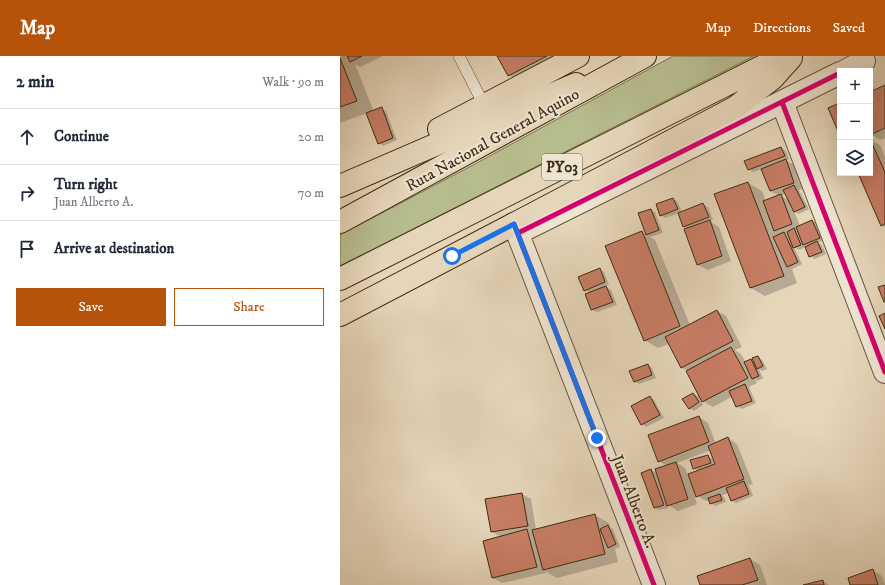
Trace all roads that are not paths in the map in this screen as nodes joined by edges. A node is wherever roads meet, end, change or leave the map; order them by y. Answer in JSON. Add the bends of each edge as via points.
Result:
{"nodes":[{"id":1,"x":459,"y":56,"type":"edge"},
{"id":2,"x":577,"y":56,"type":"edge"},
{"id":3,"x":641,"y":56,"type":"edge"},
{"id":4,"x":645,"y":56,"type":"edge"},
{"id":5,"x":784,"y":56,"type":"edge"},
{"id":6,"x":794,"y":56,"type":"edge"},
{"id":7,"x":864,"y":61,"type":"dead end"},
{"id":8,"x":850,"y":68,"type":"edge"},
{"id":9,"x":837,"y":74,"type":"edge"},
{"id":10,"x":782,"y":102,"type":"junction"},
{"id":11,"x":484,"y":105,"type":"junction"},
{"id":12,"x":340,"y":182,"type":"edge"},
{"id":13,"x":340,"y":186,"type":"edge"},
{"id":14,"x":340,"y":222,"type":"edge"},
{"id":15,"x":516,"y":229,"type":"junction"},
{"id":16,"x":340,"y":278,"type":"edge"},
{"id":17,"x":340,"y":316,"type":"edge"},
{"id":18,"x":885,"y":372,"type":"edge"},
{"id":19,"x":654,"y":585,"type":"edge"}],
"edges":[{"from":1,"to":11,"type":"lane"},
{"from":2,"to":11,"type":"main road"},
{"from":3,"to":13,"type":"main road"},
{"from":4,"to":14,"type":"main road","name":"Ruta Nacional General Aquino"},
{"from":5,"to":16,"type":"main road","number":"PY03"},
{"from":6,"to":15,"type":"main road","number":"PY03","via":[[773,78],[736,107]]},
{"from":7,"to":8,"type":"street"},
{"from":9,"to":10,"type":"street"},
{"from":10,"to":15,"type":"street"},
{"from":10,"to":18,"type":"street"},
{"from":11,"to":12,"type":"main road"},
{"from":15,"to":17,"type":"main road","number":"PY03"},
{"from":15,"to":19,"type":"street","name":"Juan Alberto A."}]}
